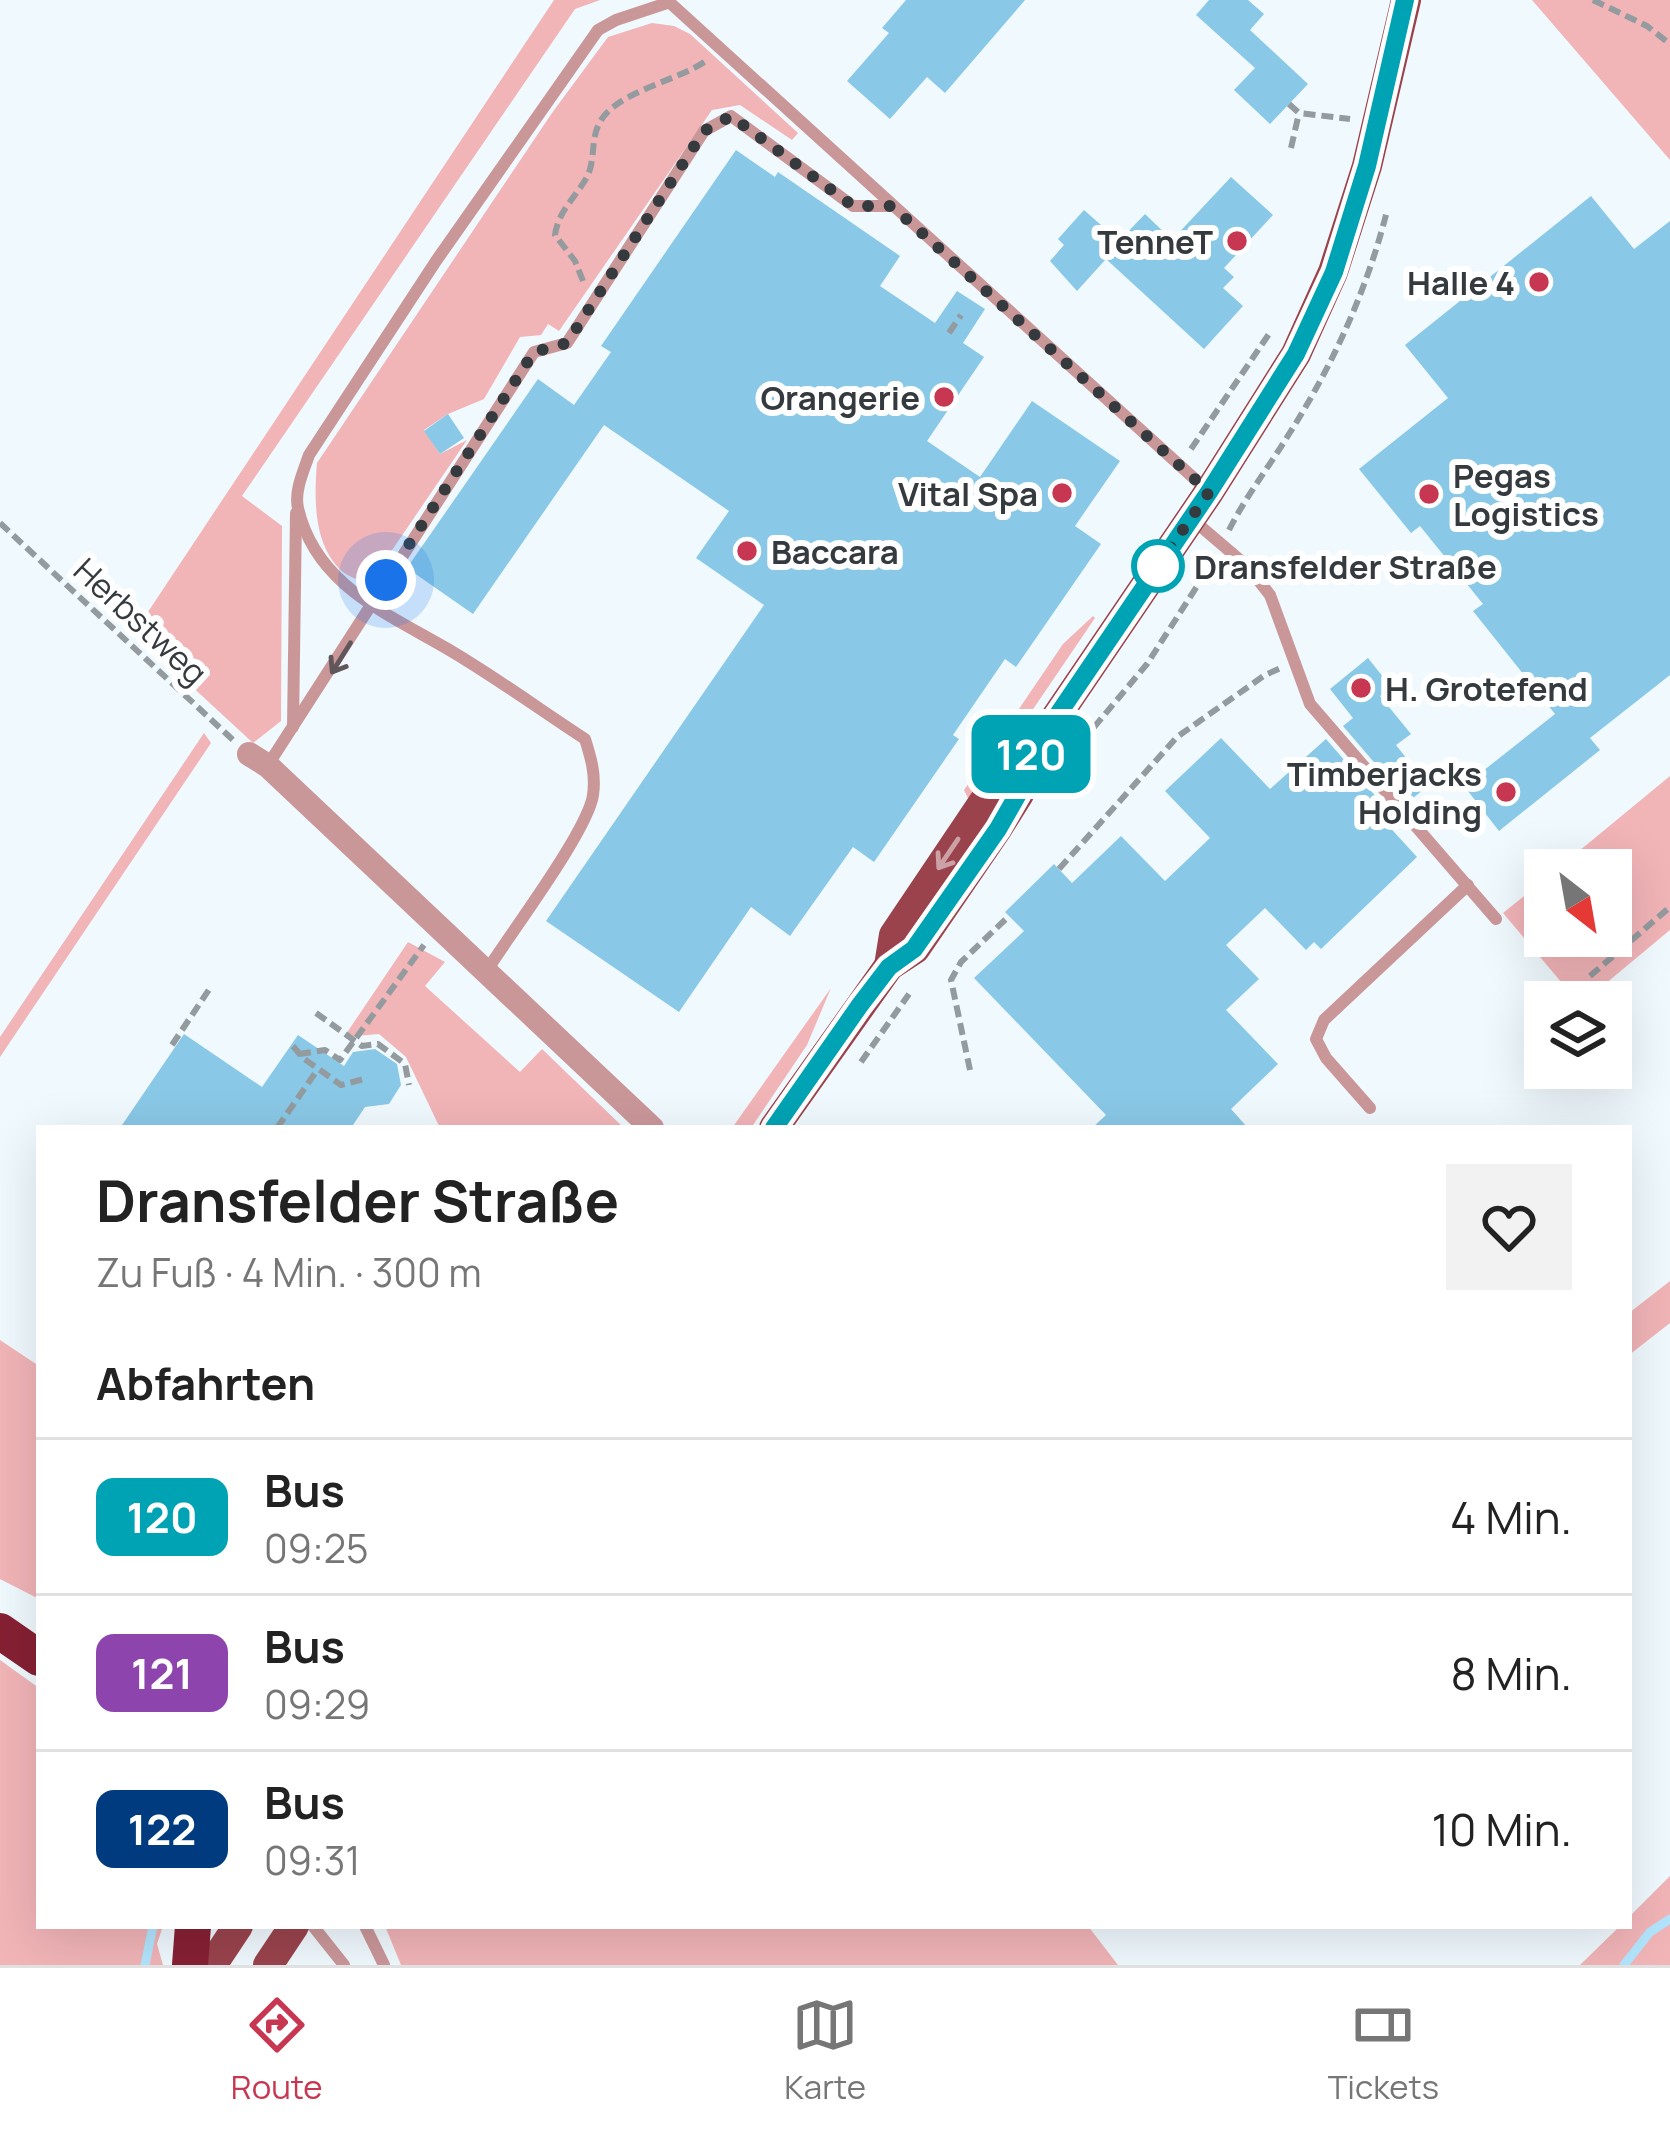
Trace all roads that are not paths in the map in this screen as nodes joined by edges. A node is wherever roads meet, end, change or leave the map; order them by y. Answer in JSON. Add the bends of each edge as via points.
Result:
{"nodes":[{"id":1,"x":1406,"y":0,"type":"edge"},
{"id":2,"x":668,"y":1,"type":"edge"},
{"id":3,"x":892,"y":206,"type":"junction"},
{"id":4,"x":1209,"y":492,"type":"junction"},
{"id":5,"x":297,"y":505,"type":"junction"},
{"id":6,"x":1191,"y":518,"type":"junction"},
{"id":7,"x":372,"y":608,"type":"junction"},
{"id":8,"x":293,"y":728,"type":"junction"},
{"id":9,"x":258,"y":760,"type":"joint"},
{"id":10,"x":1468,"y":885,"type":"junction"},
{"id":11,"x":1496,"y":919,"type":"dead end"},
{"id":12,"x":485,"y":974,"type":"junction"},
{"id":13,"x":1370,"y":1108,"type":"dead end"},
{"id":14,"x":649,"y":1125,"type":"edge"},
{"id":15,"x":776,"y":1125,"type":"edge"},
{"id":16,"x":0,"y":1609,"type":"edge"},
{"id":17,"x":36,"y":1630,"type":"edge"},
{"id":18,"x":0,"y":1631,"type":"edge"},
{"id":19,"x":36,"y":1656,"type":"edge"},
{"id":20,"x":193,"y":1929,"type":"edge"},
{"id":21,"x":236,"y":1929,"type":"edge"},
{"id":22,"x":292,"y":1929,"type":"edge"},
{"id":23,"x":315,"y":1929,"type":"edge"},
{"id":24,"x":366,"y":1929,"type":"edge"},
{"id":25,"x":190,"y":1965,"type":"edge"},
{"id":26,"x":212,"y":1965,"type":"edge"},
{"id":27,"x":268,"y":1965,"type":"edge"},
{"id":28,"x":344,"y":1965,"type":"edge"},
{"id":29,"x":383,"y":1965,"type":"edge"}],
"edges":[{"from":1,"to":4,"type":"main road","via":[[1334,272],[1296,354]]},
{"from":2,"to":3,"type":"lane"},
{"from":2,"to":5,"type":"lane","via":[[598,30],[309,454]]},
{"from":3,"to":4,"type":"lane"},
{"from":3,"to":7,"type":"lane","via":[[853,206],[731,116],[704,131],[567,343],[534,352]]},
{"from":4,"to":6,"type":"main road"},
{"from":5,"to":7,"type":"lane","via":[[335,577]]},
{"from":5,"to":8,"type":"lane"},
{"from":6,"to":10,"type":"lane","via":[[1270,595],[1310,704]]},
{"from":6,"to":15,"type":"main road","via":[[1029,757],[998,829]]},
{"from":7,"to":8,"type":"lane","one_way":true},
{"from":7,"to":12,"type":"lane","via":[[585,739],[593,798]]},
{"from":8,"to":9,"type":"lane"},
{"from":9,"to":12,"type":"street"},
{"from":10,"to":11,"type":"lane"},
{"from":10,"to":13,"type":"lane","via":[[1324,1020],[1316,1039]]},
{"from":12,"to":14,"type":"street"},
{"from":16,"to":17,"type":"highway"},
{"from":18,"to":19,"type":"highway"},
{"from":20,"to":25,"type":"highway"},
{"from":21,"to":26,"type":"main road"},
{"from":22,"to":27,"type":"main road"},
{"from":23,"to":28,"type":"lane"},
{"from":24,"to":29,"type":"lane"}]}
